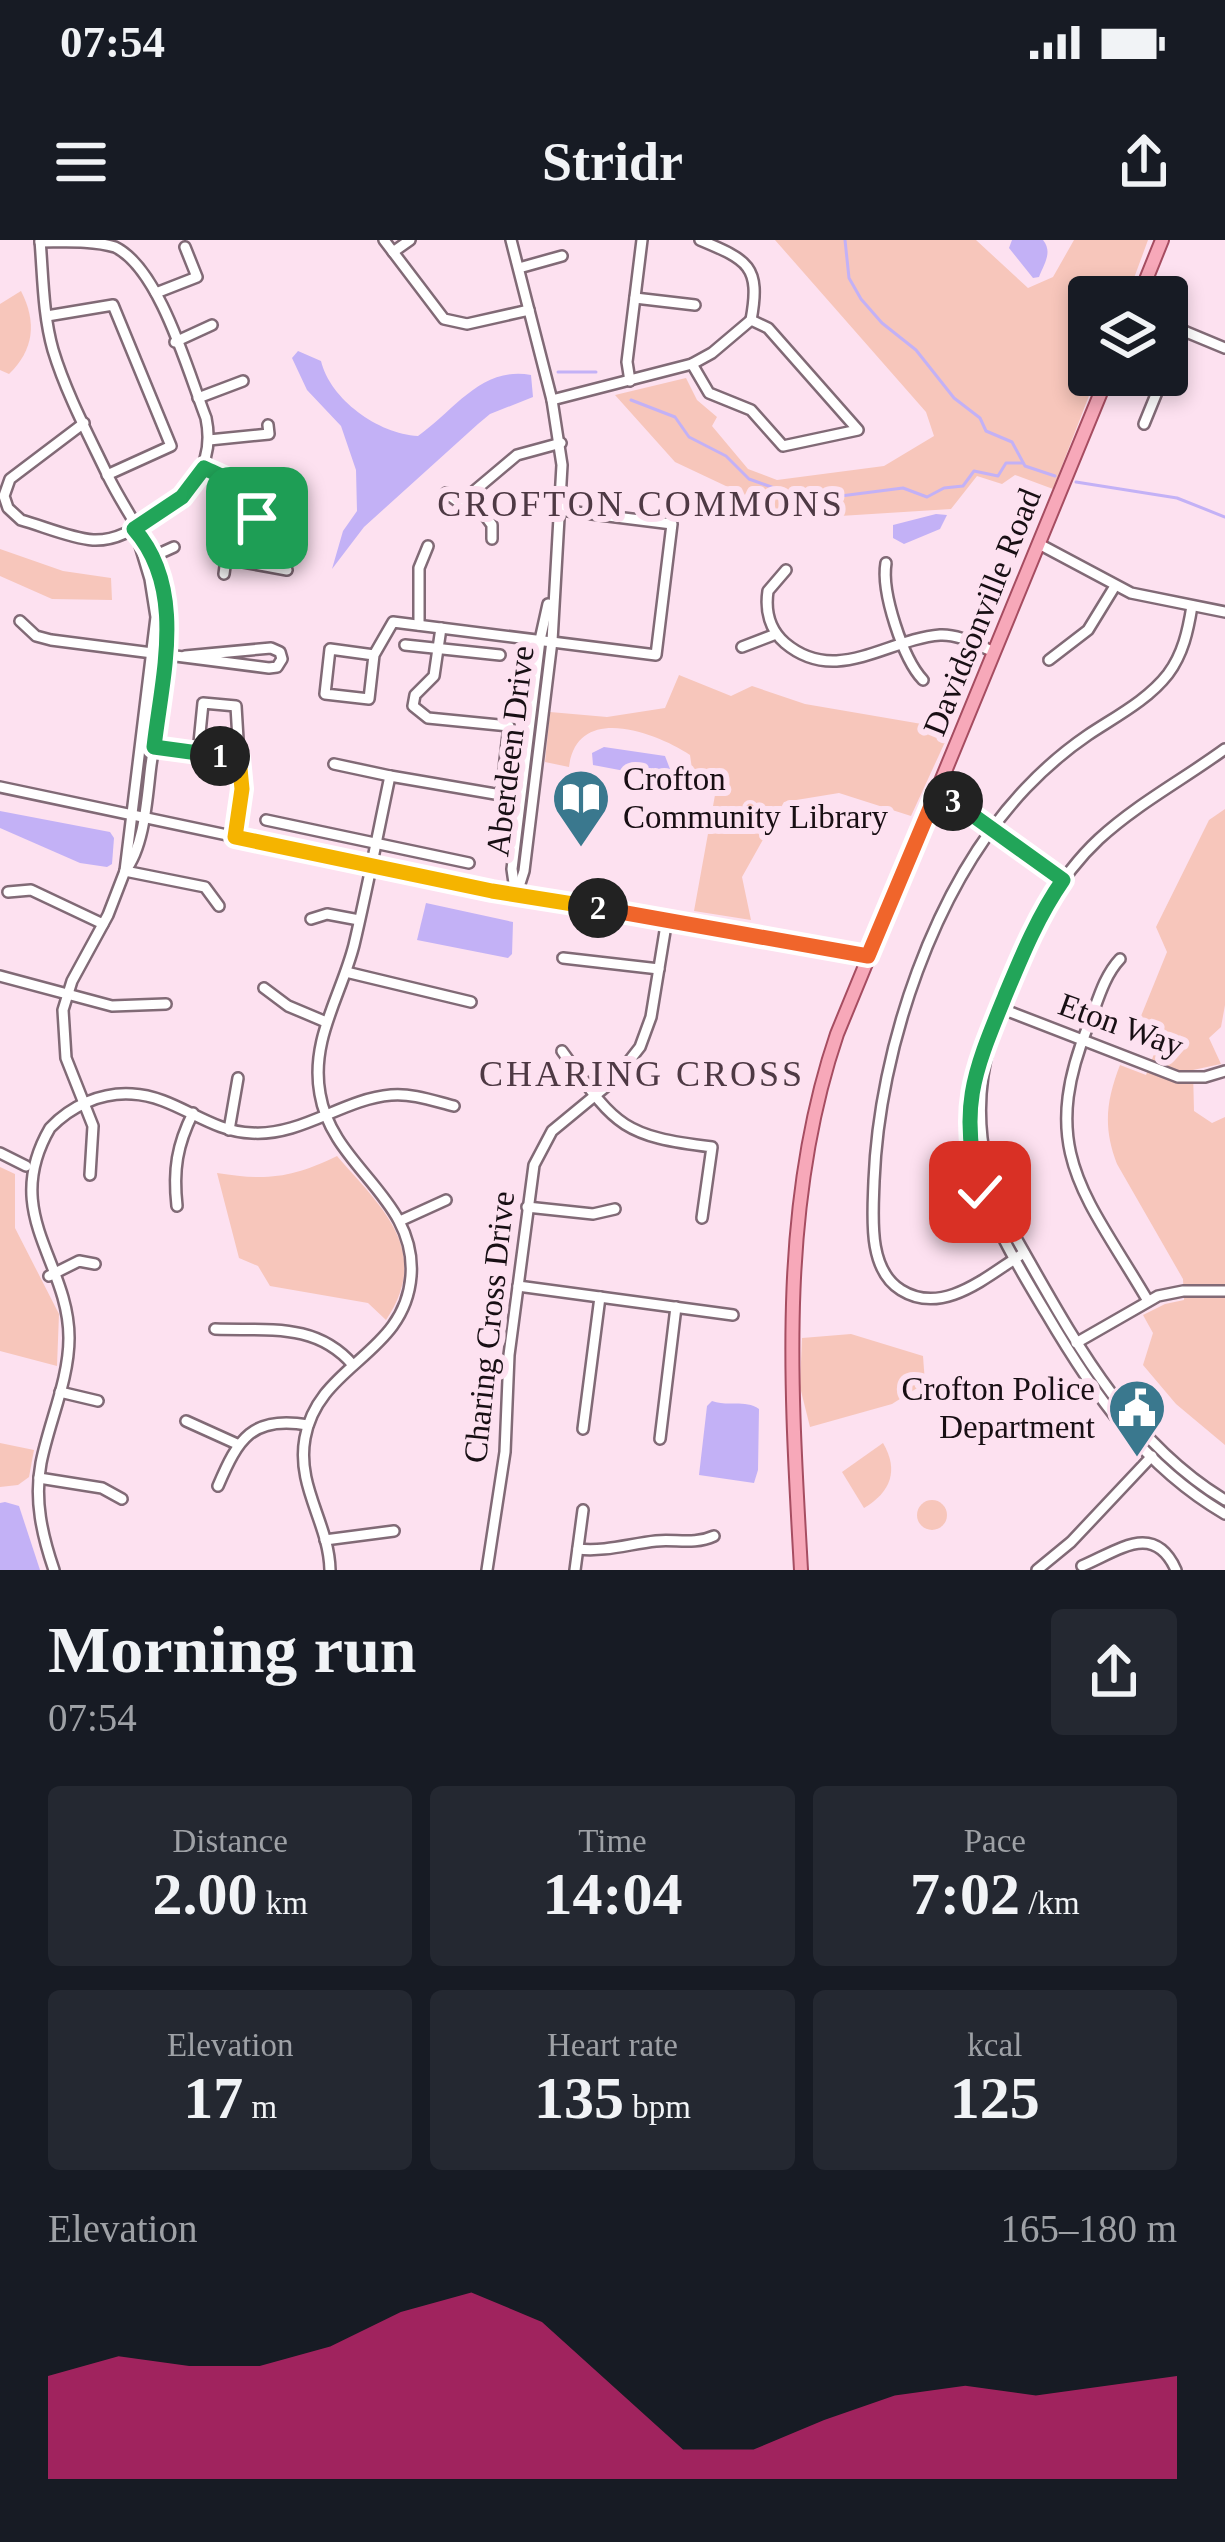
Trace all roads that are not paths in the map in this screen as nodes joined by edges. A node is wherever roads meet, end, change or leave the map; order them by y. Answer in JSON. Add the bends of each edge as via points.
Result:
{"nodes":[{"id":1,"x":384,"y":240,"type":"edge"},
{"id":2,"x":410,"y":240,"type":"edge"},
{"id":3,"x":512,"y":240,"type":"edge"},
{"id":4,"x":642,"y":240,"type":"edge"},
{"id":5,"x":700,"y":240,"type":"edge"},
{"id":6,"x":1162,"y":240,"type":"edge"},
{"id":7,"x":40,"y":241,"type":"edge"},
{"id":8,"x":185,"y":247,"type":"dead end"},
{"id":9,"x":393,"y":252,"type":"junction"},
{"id":10,"x":562,"y":256,"type":"dead end"},
{"id":11,"x":519,"y":268,"type":"junction"},
{"id":12,"x":1147,"y":276,"type":"edge"},
{"id":13,"x":155,"y":293,"type":"junction"},
{"id":14,"x":635,"y":298,"type":"junction"},
{"id":15,"x":695,"y":305,"type":"dead end"},
{"id":16,"x":529,"y":310,"type":"junction"},
{"id":17,"x":46,"y":316,"type":"junction"},
{"id":18,"x":751,"y":320,"type":"junction"},
{"id":19,"x":212,"y":326,"type":"dead end"},
{"id":20,"x":1188,"y":332,"type":"edge"},
{"id":21,"x":176,"y":342,"type":"junction"},
{"id":22,"x":1225,"y":348,"type":"edge"},
{"id":23,"x":692,"y":364,"type":"junction"},
{"id":24,"x":243,"y":381,"type":"dead end"},
{"id":25,"x":630,"y":381,"type":"junction"},
{"id":26,"x":1099,"y":396,"type":"edge"},
{"id":27,"x":1156,"y":396,"type":"edge"},
{"id":28,"x":198,"y":398,"type":"junction"},
{"id":29,"x":552,"y":400,"type":"junction"},
{"id":30,"x":84,"y":423,"type":"junction"},
{"id":31,"x":1144,"y":424,"type":"dead end"},
{"id":32,"x":268,"y":425,"type":"dead end"},
{"id":33,"x":209,"y":440,"type":"junction"},
{"id":34,"x":560,"y":443,"type":"junction"},
{"id":35,"x":204,"y":468,"type":"junction"},
{"id":36,"x":107,"y":475,"type":"junction"},
{"id":37,"x":291,"y":488,"type":"dead end"},
{"id":38,"x":446,"y":493,"type":"dead end"},
{"id":39,"x":470,"y":495,"type":"junction"},
{"id":40,"x":256,"y":502,"type":"junction"},
{"id":41,"x":560,"y":510,"type":"junction"},
{"id":42,"x":225,"y":518,"type":"dead end"},
{"id":43,"x":134,"y":529,"type":"junction"},
{"id":44,"x":255,"y":530,"type":"junction"},
{"id":45,"x":492,"y":539,"type":"dead end"},
{"id":46,"x":1039,"y":544,"type":"junction"},
{"id":47,"x":428,"y":546,"type":"dead end"},
{"id":48,"x":174,"y":547,"type":"dead end"},
{"id":49,"x":154,"y":556,"type":"junction"},
{"id":50,"x":250,"y":562,"type":"junction"},
{"id":51,"x":886,"y":563,"type":"dead end"},
{"id":52,"x":287,"y":570,"type":"dead end"},
{"id":53,"x":787,"y":570,"type":"dead end"},
{"id":54,"x":224,"y":574,"type":"dead end"},
{"id":55,"x":1115,"y":586,"type":"junction"},
{"id":56,"x":1192,"y":606,"type":"junction"},
{"id":57,"x":1225,"y":613,"type":"edge"},
{"id":58,"x":20,"y":621,"type":"dead end"},
{"id":59,"x":419,"y":625,"type":"junction"},
{"id":60,"x":441,"y":628,"type":"junction"},
{"id":61,"x":776,"y":634,"type":"junction"},
{"id":62,"x":546,"y":641,"type":"junction"},
{"id":63,"x":405,"y":644,"type":"dead end"},
{"id":64,"x":904,"y":645,"type":"junction"},
{"id":65,"x":742,"y":647,"type":"dead end"},
{"id":66,"x":439,"y":648,"type":"junction"},
{"id":67,"x":994,"y":652,"type":"junction"},
{"id":68,"x":159,"y":654,"type":"junction"},
{"id":69,"x":374,"y":655,"type":"junction"},
{"id":70,"x":185,"y":656,"type":"junction"},
{"id":71,"x":500,"y":656,"type":"dead end"},
{"id":72,"x":1049,"y":660,"type":"dead end"},
{"id":73,"x":923,"y":680,"type":"dead end"},
{"id":74,"x":154,"y":747,"type":"junction"},
{"id":75,"x":1225,"y":748,"type":"edge"},
{"id":76,"x":198,"y":753,"type":"junction"},
{"id":77,"x":239,"y":758,"type":"junction"},
{"id":78,"x":334,"y":764,"type":"dead end"},
{"id":79,"x":505,"y":765,"type":"junction"},
{"id":80,"x":524,"y":767,"type":"junction"},
{"id":81,"x":538,"y":768,"type":"junction"},
{"id":82,"x":389,"y":776,"type":"junction"},
{"id":83,"x":0,"y":787,"type":"edge"},
{"id":84,"x":936,"y":794,"type":"junction"},
{"id":85,"x":136,"y":816,"type":"junction"},
{"id":86,"x":266,"y":820,"type":"dead end"},
{"id":87,"x":992,"y":828,"type":"junction"},
{"id":88,"x":235,"y":837,"type":"junction"},
{"id":89,"x":376,"y":843,"type":"junction"},
{"id":90,"x":470,"y":862,"type":"dead end"},
{"id":91,"x":371,"y":865,"type":"junction"},
{"id":92,"x":125,"y":871,"type":"junction"},
{"id":93,"x":1063,"y":880,"type":"junction"},
{"id":94,"x":8,"y":892,"type":"dead end"},
{"id":95,"x":516,"y":896,"type":"junction"},
{"id":96,"x":219,"y":906,"type":"dead end"},
{"id":97,"x":310,"y":919,"type":"dead end"},
{"id":98,"x":668,"y":919,"type":"junction"},
{"id":99,"x":359,"y":920,"type":"junction"},
{"id":100,"x":103,"y":924,"type":"junction"},
{"id":101,"x":868,"y":956,"type":"junction"},
{"id":102,"x":562,"y":958,"type":"dead end"},
{"id":103,"x":1120,"y":959,"type":"dead end"},
{"id":104,"x":659,"y":969,"type":"junction"},
{"id":105,"x":346,"y":972,"type":"junction"},
{"id":106,"x":0,"y":976,"type":"edge"},
{"id":107,"x":265,"y":988,"type":"dead end"},
{"id":108,"x":67,"y":992,"type":"junction"},
{"id":109,"x":471,"y":1002,"type":"dead end"},
{"id":110,"x":166,"y":1004,"type":"dead end"},
{"id":111,"x":1000,"y":1009,"type":"junction"},
{"id":112,"x":326,"y":1022,"type":"junction"},
{"id":113,"x":1082,"y":1040,"type":"junction"},
{"id":114,"x":562,"y":1051,"type":"dead end"},
{"id":115,"x":1225,"y":1071,"type":"edge"},
{"id":116,"x":238,"y":1078,"type":"dead end"},
{"id":117,"x":594,"y":1095,"type":"junction"},
{"id":118,"x":85,"y":1102,"type":"junction"},
{"id":119,"x":454,"y":1106,"type":"dead end"},
{"id":120,"x":193,"y":1113,"type":"junction"},
{"id":121,"x":326,"y":1116,"type":"junction"},
{"id":122,"x":229,"y":1130,"type":"junction"},
{"id":123,"x":0,"y":1154,"type":"edge"},
{"id":124,"x":26,"y":1166,"type":"junction"},
{"id":125,"x":90,"y":1175,"type":"dead end"},
{"id":126,"x":446,"y":1200,"type":"dead end"},
{"id":127,"x":178,"y":1206,"type":"dead end"},
{"id":128,"x":527,"y":1207,"type":"junction"},
{"id":129,"x":615,"y":1208,"type":"dead end"},
{"id":130,"x":702,"y":1218,"type":"dead end"},
{"id":131,"x":402,"y":1220,"type":"junction"},
{"id":132,"x":1019,"y":1256,"type":"junction"},
{"id":133,"x":94,"y":1264,"type":"dead end"},
{"id":134,"x":49,"y":1276,"type":"junction"},
{"id":135,"x":518,"y":1286,"type":"junction"},
{"id":136,"x":1225,"y":1291,"type":"edge"},
{"id":137,"x":600,"y":1297,"type":"junction"},
{"id":138,"x":1148,"y":1301,"type":"junction"},
{"id":139,"x":676,"y":1307,"type":"junction"},
{"id":140,"x":733,"y":1315,"type":"dead end"},
{"id":141,"x":215,"y":1329,"type":"dead end"},
{"id":142,"x":1072,"y":1345,"type":"junction"},
{"id":143,"x":352,"y":1366,"type":"junction"},
{"id":144,"x":60,"y":1392,"type":"junction"},
{"id":145,"x":98,"y":1401,"type":"dead end"},
{"id":146,"x":186,"y":1421,"type":"dead end"},
{"id":147,"x":308,"y":1425,"type":"junction"},
{"id":148,"x":583,"y":1429,"type":"dead end"},
{"id":149,"x":660,"y":1439,"type":"dead end"},
{"id":150,"x":237,"y":1444,"type":"junction"},
{"id":151,"x":1155,"y":1454,"type":"junction"},
{"id":152,"x":39,"y":1478,"type":"junction"},
{"id":153,"x":218,"y":1486,"type":"dead end"},
{"id":154,"x":122,"y":1499,"type":"dead end"},
{"id":155,"x":1225,"y":1500,"type":"edge"},
{"id":156,"x":583,"y":1510,"type":"dead end"},
{"id":157,"x":1225,"y":1514,"type":"edge"},
{"id":158,"x":394,"y":1531,"type":"dead end"},
{"id":159,"x":714,"y":1536,"type":"dead end"},
{"id":160,"x":325,"y":1540,"type":"junction"},
{"id":161,"x":1071,"y":1542,"type":"junction"},
{"id":162,"x":578,"y":1550,"type":"junction"},
{"id":163,"x":1083,"y":1568,"type":"edge"},
{"id":164,"x":54,"y":1570,"type":"edge"},
{"id":165,"x":330,"y":1570,"type":"edge"},
{"id":166,"x":487,"y":1570,"type":"edge"},
{"id":167,"x":575,"y":1570,"type":"edge"},
{"id":168,"x":801,"y":1570,"type":"edge"},
{"id":169,"x":1036,"y":1570,"type":"edge"},
{"id":170,"x":1175,"y":1570,"type":"edge"}],
"edges":[{"from":1,"to":9,"type":"street"},
{"from":2,"to":9,"type":"street"},
{"from":3,"to":11,"type":"street","name":"Aberdeen Drive"},
{"from":4,"to":14,"type":"street"},
{"from":5,"to":18,"type":"street","via":[[752,271]]},
{"from":6,"to":12,"type":"main road"},
{"from":7,"to":13,"type":"street","via":[[113,247],[139,266]]},
{"from":7,"to":17,"type":"street"},
{"from":8,"to":13,"type":"street","via":[[197,277]]},
{"from":9,"to":16,"type":"street","via":[[451,322]]},
{"from":10,"to":11,"type":"street"},
{"from":11,"to":16,"type":"street","name":"Aberdeen Drive"},
{"from":13,"to":21,"type":"street"},
{"from":14,"to":15,"type":"street"},
{"from":14,"to":25,"type":"street"},
{"from":16,"to":29,"type":"street","name":"Aberdeen Drive"},
{"from":17,"to":30,"type":"street"},
{"from":17,"to":36,"type":"street","via":[[113,305],[171,446]]},
{"from":18,"to":23,"type":"street"},
{"from":18,"to":23,"type":"street","via":[[768,328],[858,430],[783,446],[751,410],[709,393]]},
{"from":19,"to":21,"type":"street"},
{"from":20,"to":22,"type":"street"},
{"from":21,"to":28,"type":"street"},
{"from":23,"to":25,"type":"street"},
{"from":24,"to":28,"type":"street"},
{"from":25,"to":29,"type":"street"},
{"from":26,"to":46,"type":"main road","name":"Davidsonville Road"},
{"from":27,"to":31,"type":"street"},
{"from":28,"to":33,"type":"street"},
{"from":29,"to":34,"type":"street","name":"Aberdeen Drive"},
{"from":30,"to":36,"type":"street"},
{"from":30,"to":43,"type":"street","via":[[10,479],[5,502],[21,520],[87,538]]},
{"from":32,"to":33,"type":"street","via":[[269,434]]},
{"from":33,"to":35,"type":"street"},
{"from":34,"to":39,"type":"street","via":[[517,455]]},
{"from":34,"to":41,"type":"street","name":"Aberdeen Drive"},
{"from":35,"to":40,"type":"street"},
{"from":35,"to":43,"type":"street","via":[[182,497]]},
{"from":36,"to":43,"type":"street"},
{"from":37,"to":40,"type":"street"},
{"from":38,"to":39,"type":"street","via":[[458,504]]},
{"from":39,"to":45,"type":"street","via":[[492,525]]},
{"from":40,"to":44,"type":"street"},
{"from":41,"to":62,"type":"street","name":"Aberdeen Drive"},
{"from":41,"to":62,"type":"street","via":[[672,524],[656,655]]},
{"from":42,"to":44,"type":"street","via":[[224,525]]},
{"from":43,"to":49,"type":"street"},
{"from":43,"to":68,"type":"street","via":[[154,598]]},
{"from":44,"to":50,"type":"street"},
{"from":46,"to":55,"type":"street"},
{"from":46,"to":67,"type":"main road","name":"Davidsonville Road"},
{"from":47,"to":59,"type":"street","via":[[419,561]]},
{"from":48,"to":49,"type":"street"},
{"from":49,"to":68,"type":"street","via":[[166,596]]},
{"from":50,"to":52,"type":"street"},
{"from":50,"to":54,"type":"street","via":[[226,560]]},
{"from":51,"to":64,"type":"street"},
{"from":53,"to":61,"type":"street","via":[[767,599]]},
{"from":55,"to":56,"type":"street"},
{"from":55,"to":72,"type":"street","via":[[1088,630]]},
{"from":56,"to":57,"type":"street"},
{"from":56,"to":87,"type":"street","via":[[1183,648],[1158,685],[1058,758]]},
{"from":58,"to":68,"type":"street","via":[[42,638]]},
{"from":59,"to":60,"type":"street"},
{"from":59,"to":69,"type":"street","via":[[393,622]]},
{"from":60,"to":62,"type":"street"},
{"from":60,"to":66,"type":"street"},
{"from":61,"to":64,"type":"street","via":[[804,655],[836,662]]},
{"from":61,"to":65,"type":"street"},
{"from":62,"to":80,"type":"street","name":"Aberdeen Drive"},
{"from":62,"to":81,"type":"street","name":"Aberdeen Drive"},
{"from":63,"to":66,"type":"street"},
{"from":64,"to":67,"type":"street","via":[[946,635]]},
{"from":64,"to":73,"type":"street"},
{"from":66,"to":71,"type":"street"},
{"from":66,"to":79,"type":"street","via":[[415,710],[509,726]]},
{"from":67,"to":84,"type":"main road","name":"Davidsonville Road"},
{"from":68,"to":70,"type":"street"},
{"from":68,"to":74,"type":"street"},
{"from":68,"to":85,"type":"street"},
{"from":69,"to":69,"type":"street","via":[[368,699],[326,694],[331,650]]},
{"from":70,"to":70,"type":"street","via":[[269,668],[282,659],[271,648]]},
{"from":74,"to":76,"type":"street"},
{"from":74,"to":85,"type":"street"},
{"from":75,"to":93,"type":"street","via":[[1114,826]]},
{"from":76,"to":77,"type":"street"},
{"from":76,"to":77,"type":"street","via":[[203,704],[236,706]]},
{"from":77,"to":88,"type":"street"},
{"from":78,"to":82,"type":"street"},
{"from":79,"to":80,"type":"street"},
{"from":79,"to":82,"type":"street","via":[[501,795]]},
{"from":80,"to":81,"type":"street"},
{"from":80,"to":95,"type":"street","name":"Aberdeen Drive"},
{"from":81,"to":95,"type":"street","name":"Aberdeen Drive"},
{"from":82,"to":89,"type":"street"},
{"from":83,"to":85,"type":"street"},
{"from":84,"to":87,"type":"street"},
{"from":84,"to":101,"type":"main road","name":"Davidsonville Road"},
{"from":85,"to":88,"type":"street"},
{"from":85,"to":92,"type":"street"},
{"from":86,"to":89,"type":"street"},
{"from":87,"to":93,"type":"street"},
{"from":87,"to":132,"type":"street","via":[[942,917],[894,1050],[876,1145],[875,1249],[895,1286],[927,1299],[956,1294]]},
{"from":88,"to":91,"type":"street"},
{"from":89,"to":90,"type":"street"},
{"from":89,"to":91,"type":"street"},
{"from":91,"to":95,"type":"street"},
{"from":91,"to":99,"type":"street"},
{"from":92,"to":96,"type":"street","via":[[205,887]]},
{"from":92,"to":100,"type":"street"},
{"from":93,"to":111,"type":"street"},
{"from":94,"to":100,"type":"street","via":[[32,890]]},
{"from":95,"to":98,"type":"street"},
{"from":97,"to":99,"type":"street"},
{"from":98,"to":101,"type":"street"},
{"from":98,"to":104,"type":"street","name":"Charing Cross Drive"},
{"from":99,"to":105,"type":"street"},
{"from":100,"to":108,"type":"street"},
{"from":101,"to":168,"type":"main road","name":"Davidsonville Road","via":[[825,1068],[798,1200],[793,1341]]},
{"from":102,"to":104,"type":"street"},
{"from":103,"to":113,"type":"street"},
{"from":104,"to":117,"type":"street","name":"Charing Cross Drive","via":[[640,1047]]},
{"from":105,"to":109,"type":"street"},
{"from":105,"to":112,"type":"street"},
{"from":106,"to":108,"type":"street"},
{"from":107,"to":112,"type":"street"},
{"from":108,"to":110,"type":"street","via":[[122,1007]]},
{"from":108,"to":118,"type":"street","via":[[63,1041]]},
{"from":111,"to":113,"type":"street","name":"Eton Way"},
{"from":111,"to":132,"type":"street","via":[[980,1127],[992,1188]]},
{"from":112,"to":121,"type":"street","via":[[318,1060]]},
{"from":113,"to":115,"type":"street","name":"Eton Way","via":[[1178,1077]]},
{"from":113,"to":138,"type":"street","via":[[1066,1097],[1070,1154]]},
{"from":114,"to":117,"type":"street"},
{"from":116,"to":122,"type":"street"},
{"from":117,"to":128,"type":"street","name":"Charing Cross Drive","via":[[544,1142]]},
{"from":117,"to":130,"type":"street","via":[[638,1134],[712,1147]]},
{"from":118,"to":120,"type":"street","via":[[144,1094]]},
{"from":118,"to":124,"type":"street","via":[[50,1128]]},
{"from":118,"to":125,"type":"street","via":[[93,1126]]},
{"from":119,"to":121,"type":"street","via":[[392,1095]]},
{"from":120,"to":122,"type":"street"},
{"from":120,"to":127,"type":"street","via":[[177,1152]]},
{"from":121,"to":122,"type":"street","via":[[277,1132]]},
{"from":121,"to":131,"type":"street"},
{"from":123,"to":124,"type":"street"},
{"from":124,"to":134,"type":"street","via":[[23,1223]]},
{"from":126,"to":131,"type":"street"},
{"from":128,"to":129,"type":"street","via":[[592,1214]]},
{"from":128,"to":135,"type":"street","name":"Charing Cross Drive"},
{"from":131,"to":143,"type":"street","via":[[411,1267],[404,1308],[387,1336]]},
{"from":132,"to":142,"type":"street"},
{"from":133,"to":134,"type":"street","via":[[79,1261]]},
{"from":134,"to":144,"type":"street","via":[[68,1323]]},
{"from":135,"to":137,"type":"street"},
{"from":135,"to":166,"type":"street","name":"Charing Cross Drive","via":[[506,1452]]},
{"from":136,"to":138,"type":"street","via":[[1168,1292]]},
{"from":137,"to":139,"type":"street"},
{"from":137,"to":148,"type":"street"},
{"from":138,"to":142,"type":"street"},
{"from":139,"to":140,"type":"street"},
{"from":139,"to":149,"type":"street"},
{"from":141,"to":143,"type":"street","via":[[313,1335]]},
{"from":142,"to":151,"type":"street"},
{"from":143,"to":147,"type":"street","via":[[328,1388]]},
{"from":144,"to":145,"type":"street"},
{"from":144,"to":152,"type":"street"},
{"from":146,"to":150,"type":"street"},
{"from":147,"to":150,"type":"street","via":[[273,1423]]},
{"from":147,"to":160,"type":"street","via":[[304,1477]]},
{"from":150,"to":153,"type":"street"},
{"from":151,"to":155,"type":"street"},
{"from":151,"to":157,"type":"street"},
{"from":151,"to":161,"type":"street"},
{"from":152,"to":154,"type":"street"},
{"from":152,"to":164,"type":"street"},
{"from":156,"to":162,"type":"street"},
{"from":158,"to":160,"type":"street"},
{"from":159,"to":162,"type":"street"},
{"from":160,"to":165,"type":"street"},
{"from":161,"to":163,"type":"street"},
{"from":161,"to":169,"type":"street"},
{"from":162,"to":167,"type":"street"},
{"from":163,"to":170,"type":"street","via":[[1149,1542]]}]}
